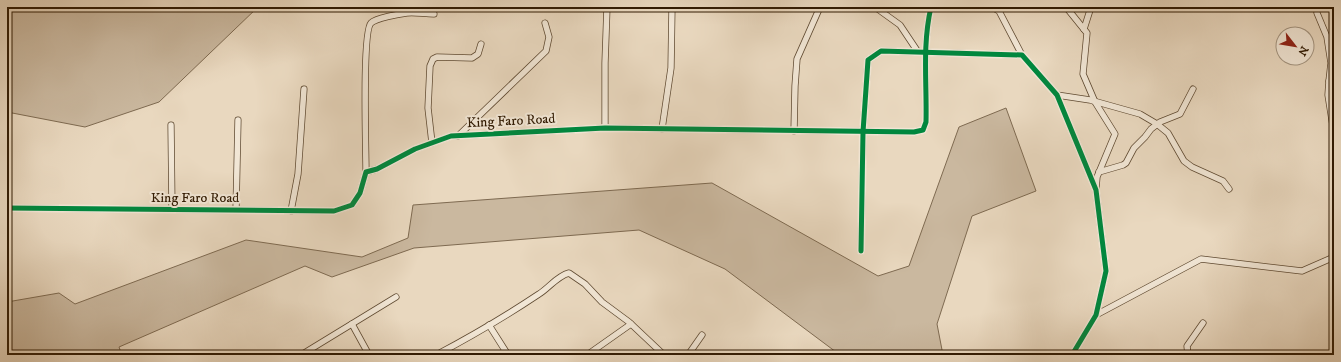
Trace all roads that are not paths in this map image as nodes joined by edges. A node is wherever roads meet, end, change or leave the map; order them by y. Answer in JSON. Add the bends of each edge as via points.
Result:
{"nodes":[{"id":1,"x":607,"y":7,"type":"edge"},
{"id":2,"x":672,"y":7,"type":"edge"},
{"id":3,"x":820,"y":7,"type":"edge"},
{"id":4,"x":875,"y":7,"type":"edge"},
{"id":5,"x":931,"y":7,"type":"edge"},
{"id":6,"x":992,"y":7,"type":"edge"},
{"id":7,"x":1066,"y":7,"type":"edge"},
{"id":8,"x":1091,"y":7,"type":"edge"},
{"id":9,"x":1317,"y":13,"type":"dead end"},
{"id":10,"x":434,"y":14,"type":"dead end"},
{"id":11,"x":545,"y":23,"type":"dead end"},
{"id":12,"x":1084,"y":29,"type":"junction"},
{"id":13,"x":481,"y":44,"type":"dead end"},
{"id":14,"x":918,"y":52,"type":"junction"},
{"id":15,"x":925,"y":53,"type":"junction"},
{"id":16,"x":1022,"y":55,"type":"junction"},
{"id":17,"x":1334,"y":77,"type":"edge"},
{"id":18,"x":1329,"y":82,"type":"junction"},
{"id":19,"x":1193,"y":88,"type":"dead end"},
{"id":20,"x":304,"y":89,"type":"dead end"},
{"id":21,"x":1057,"y":95,"type":"junction"},
{"id":22,"x":1095,"y":102,"type":"junction"},
{"id":23,"x":238,"y":120,"type":"dead end"},
{"id":24,"x":1157,"y":124,"type":"junction"},
{"id":25,"x":171,"y":125,"type":"dead end"},
{"id":26,"x":605,"y":128,"type":"junction"},
{"id":27,"x":662,"y":129,"type":"junction"},
{"id":28,"x":794,"y":131,"type":"junction"},
{"id":29,"x":863,"y":132,"type":"junction"},
{"id":30,"x":1334,"y":133,"type":"edge"},
{"id":31,"x":458,"y":136,"type":"junction"},
{"id":32,"x":432,"y":143,"type":"junction"},
{"id":33,"x":366,"y":172,"type":"junction"},
{"id":34,"x":1099,"y":172,"type":"junction"},
{"id":35,"x":1229,"y":189,"type":"dead end"},
{"id":36,"x":1096,"y":190,"type":"junction"},
{"id":37,"x":7,"y":208,"type":"edge"},
{"id":38,"x":172,"y":210,"type":"junction"},
{"id":39,"x":236,"y":210,"type":"junction"},
{"id":40,"x":291,"y":211,"type":"junction"},
{"id":41,"x":861,"y":251,"type":"dead end"},
{"id":42,"x":1334,"y":257,"type":"edge"},
{"id":43,"x":396,"y":297,"type":"dead end"},
{"id":44,"x":1096,"y":314,"type":"junction"},
{"id":45,"x":1203,"y":323,"type":"dead end"},
{"id":46,"x":352,"y":324,"type":"junction"},
{"id":47,"x":631,"y":324,"type":"junction"},
{"id":48,"x":489,"y":325,"type":"junction"},
{"id":49,"x":702,"y":335,"type":"dead end"},
{"id":50,"x":301,"y":355,"type":"edge"},
{"id":51,"x":369,"y":355,"type":"edge"},
{"id":52,"x":436,"y":355,"type":"edge"},
{"id":53,"x":508,"y":355,"type":"edge"},
{"id":54,"x":587,"y":355,"type":"edge"},
{"id":55,"x":664,"y":355,"type":"edge"},
{"id":56,"x":688,"y":355,"type":"edge"},
{"id":57,"x":1072,"y":355,"type":"edge"},
{"id":58,"x":1188,"y":355,"type":"edge"}],
"edges":[{"from":1,"to":26,"type":"street"},
{"from":2,"to":27,"type":"street","via":[[671,68]]},
{"from":3,"to":28,"type":"street","via":[[797,60]]},
{"from":4,"to":14,"type":"street","via":[[900,25]]},
{"from":5,"to":15,"type":"street","name":"King Faro Road","via":[[926,26]]},
{"from":6,"to":16,"type":"street","via":[[999,11]]},
{"from":7,"to":12,"type":"street"},
{"from":8,"to":12,"type":"street"},
{"from":9,"to":18,"type":"street","via":[[1327,37],[1331,63]]},
{"from":10,"to":33,"type":"street","via":[[408,13],[380,19],[372,22],[369,27],[366,64]]},
{"from":11,"to":31,"type":"street","via":[[549,37],[546,51]]},
{"from":12,"to":22,"type":"street","via":[[1087,33],[1083,74]]},
{"from":13,"to":32,"type":"street","via":[[478,54],[472,58],[438,57],[430,66],[428,108]]},
{"from":14,"to":15,"type":"street"},
{"from":14,"to":29,"type":"street","via":[[881,51],[868,60]]},
{"from":15,"to":16,"type":"street"},
{"from":15,"to":29,"type":"street","name":"King Faro Road","via":[[926,122],[923,130]]},
{"from":16,"to":21,"type":"street"},
{"from":17,"to":18,"type":"street"},
{"from":18,"to":30,"type":"street","via":[[1328,95]]},
{"from":19,"to":24,"type":"street","via":[[1183,111]]},
{"from":20,"to":40,"type":"street","via":[[298,174]]},
{"from":21,"to":22,"type":"street"},
{"from":21,"to":36,"type":"street"},
{"from":22,"to":24,"type":"street","via":[[1140,114]]},
{"from":22,"to":34,"type":"street","via":[[1115,134]]},
{"from":23,"to":39,"type":"street"},
{"from":24,"to":34,"type":"street","via":[[1134,148],[1123,165]]},
{"from":24,"to":35,"type":"street","via":[[1168,133],[1184,161],[1223,181]]},
{"from":25,"to":38,"type":"street"},
{"from":26,"to":27,"type":"street","name":"King Faro Road"},
{"from":26,"to":31,"type":"street","name":"King Faro Road"},
{"from":27,"to":28,"type":"street","name":"King Faro Road"},
{"from":28,"to":29,"type":"street","name":"King Faro Road"},
{"from":29,"to":41,"type":"street"},
{"from":31,"to":32,"type":"street","name":"King Faro Road"},
{"from":32,"to":33,"type":"street","name":"King Faro Road"},
{"from":33,"to":40,"type":"street","name":"King Faro Road","via":[[360,193],[352,205],[334,211]]},
{"from":34,"to":36,"type":"street"},
{"from":36,"to":44,"type":"street","via":[[1106,271]]},
{"from":37,"to":38,"type":"street","name":"King Faro Road"},
{"from":38,"to":39,"type":"street","name":"King Faro Road"},
{"from":39,"to":40,"type":"street","name":"King Faro Road"},
{"from":42,"to":44,"type":"street","via":[[1302,271],[1201,259]]},
{"from":43,"to":46,"type":"street"},
{"from":44,"to":57,"type":"street"},
{"from":45,"to":58,"type":"street","via":[[1187,346]]},
{"from":46,"to":50,"type":"street"},
{"from":46,"to":51,"type":"street"},
{"from":47,"to":48,"type":"street","via":[[569,273]]},
{"from":47,"to":54,"type":"street"},
{"from":47,"to":55,"type":"street"},
{"from":48,"to":52,"type":"street"},
{"from":48,"to":53,"type":"street"},
{"from":49,"to":56,"type":"street"}]}
